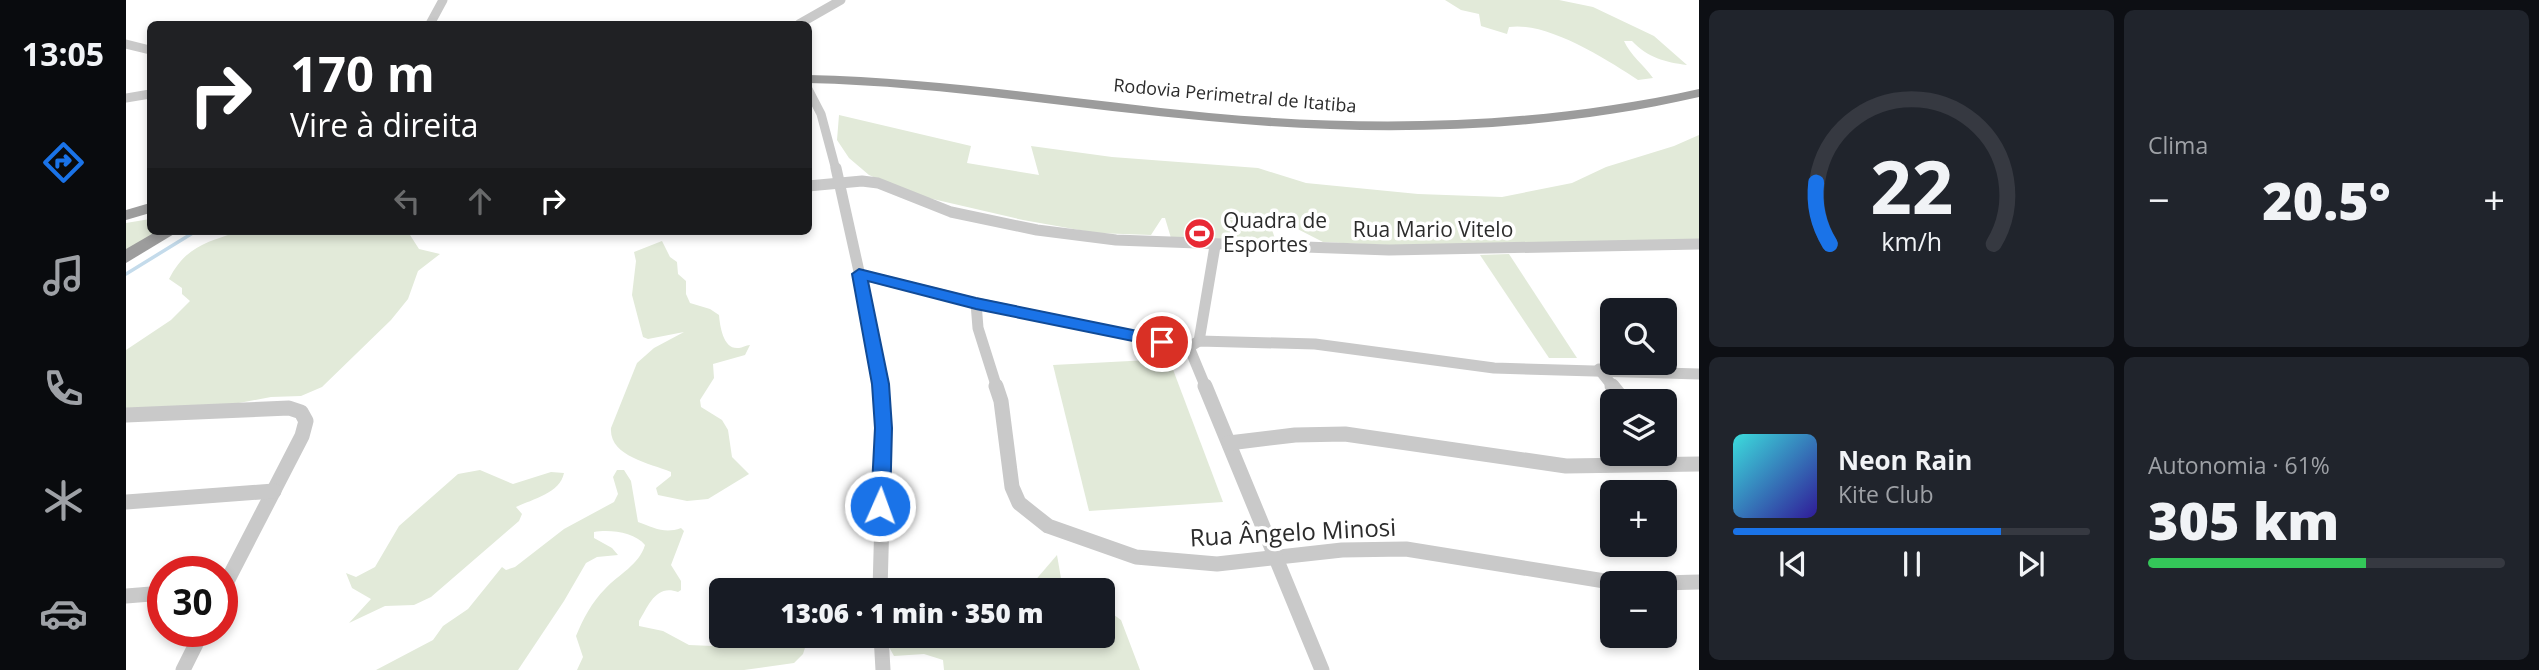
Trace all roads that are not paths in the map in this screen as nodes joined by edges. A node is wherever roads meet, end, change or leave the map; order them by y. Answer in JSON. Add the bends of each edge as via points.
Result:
{"nodes":[{"id":1,"x":443,"y":0,"type":"edge"},
{"id":2,"x":841,"y":0,"type":"edge"},
{"id":3,"x":432,"y":21,"type":"edge"},
{"id":4,"x":804,"y":21,"type":"edge"},
{"id":5,"x":126,"y":44,"type":"edge"},
{"id":6,"x":147,"y":49,"type":"edge"},
{"id":7,"x":812,"y":80,"type":"edge"},
{"id":8,"x":831,"y":83,"type":"junction"},
{"id":9,"x":812,"y":87,"type":"edge"},
{"id":10,"x":1699,"y":93,"type":"edge"},
{"id":11,"x":147,"y":94,"type":"edge"},
{"id":12,"x":812,"y":95,"type":"edge"},
{"id":13,"x":126,"y":98,"type":"edge"},
{"id":14,"x":1699,"y":102,"type":"edge"},
{"id":15,"x":839,"y":183,"type":"junction"},
{"id":16,"x":812,"y":186,"type":"edge"},
{"id":17,"x":147,"y":202,"type":"edge"},
{"id":18,"x":126,"y":206,"type":"edge"},
{"id":19,"x":147,"y":212,"type":"edge"},
{"id":20,"x":126,"y":217,"type":"edge"},
{"id":21,"x":163,"y":235,"type":"edge"},
{"id":22,"x":1699,"y":244,"type":"edge"},
{"id":23,"x":1215,"y":246,"type":"junction"},
{"id":24,"x":126,"y":257,"type":"edge"},
{"id":25,"x":859,"y":274,"type":"junction"},
{"id":26,"x":976,"y":303,"type":"junction"},
{"id":27,"x":1194,"y":344,"type":"junction"},
{"id":28,"x":1599,"y":369,"type":"junction"},
{"id":29,"x":1699,"y":374,"type":"edge"},
{"id":30,"x":1615,"y":389,"type":"edge"},
{"id":31,"x":126,"y":415,"type":"edge"},
{"id":32,"x":1228,"y":443,"type":"junction"},
{"id":33,"x":1677,"y":459,"type":"edge"},
{"id":34,"x":1600,"y":464,"type":"edge"},
{"id":35,"x":1699,"y":464,"type":"edge"},
{"id":36,"x":274,"y":491,"type":"junction"},
{"id":37,"x":126,"y":502,"type":"edge"},
{"id":38,"x":1275,"y":556,"type":"junction"},
{"id":39,"x":238,"y":560,"type":"edge"},
{"id":40,"x":879,"y":578,"type":"edge"},
{"id":41,"x":1600,"y":580,"type":"edge"},
{"id":42,"x":1699,"y":582,"type":"edge"},
{"id":43,"x":1677,"y":583,"type":"edge"},
{"id":44,"x":147,"y":594,"type":"edge"},
{"id":45,"x":126,"y":596,"type":"edge"},
{"id":46,"x":194,"y":647,"type":"edge"},
{"id":47,"x":882,"y":648,"type":"edge"},
{"id":48,"x":183,"y":670,"type":"edge"},
{"id":49,"x":883,"y":670,"type":"edge"},
{"id":50,"x":1322,"y":670,"type":"edge"}],
"edges":[{"from":1,"to":3,"type":"street"},
{"from":2,"to":4,"type":"street"},
{"from":5,"to":6,"type":"street"},
{"from":7,"to":8,"type":"highway","name":"Rodovia Perimetral de Itatiba"},
{"from":8,"to":9,"type":"highway","name":"Rodovia Perimetral de Itatiba"},
{"from":8,"to":10,"type":"highway","name":"Rodovia Perimetral de Itatiba","via":[[895,81],[1207,117],[1345,126],[1511,122],[1624,109]]},
{"from":8,"to":14,"type":"highway","name":"Rodovia Perimetral de Itatiba","via":[[1270,130],[1349,134],[1527,129],[1640,115]]},
{"from":11,"to":13,"type":"street"},
{"from":12,"to":15,"type":"street"},
{"from":15,"to":16,"type":"street","name":"Rua Mario Vitelo"},
{"from":15,"to":23,"type":"street","name":"Rua Mario Vitelo","via":[[878,183],[951,212],[1037,230]]},
{"from":15,"to":25,"type":"street"},
{"from":17,"to":18,"type":"highway"},
{"from":19,"to":20,"type":"highway"},
{"from":21,"to":24,"type":"highway"},
{"from":22,"to":23,"type":"street","name":"Rua Mario Vitelo","via":[[1489,250]]},
{"from":23,"to":27,"type":"street"},
{"from":25,"to":26,"type":"street"},
{"from":25,"to":40,"type":"street","via":[[884,428]]},
{"from":26,"to":27,"type":"street"},
{"from":26,"to":38,"type":"street","name":"Rua Ângelo Minosi","via":[[978,328],[1001,401],[1012,487],[1019,503],[1035,519],[1136,557],[1217,564]]},
{"from":27,"to":28,"type":"street","via":[[1315,344],[1494,368]]},
{"from":27,"to":32,"type":"street"},
{"from":28,"to":29,"type":"street"},
{"from":28,"to":30,"type":"street"},
{"from":31,"to":36,"type":"street","via":[[289,408],[301,412],[306,421],[302,436]]},
{"from":32,"to":34,"type":"street","via":[[1358,434],[1525,462],[1571,467]]},
{"from":32,"to":38,"type":"street"},
{"from":33,"to":35,"type":"street"},
{"from":36,"to":37,"type":"street"},
{"from":36,"to":39,"type":"street"},
{"from":38,"to":41,"type":"street","name":"Rua Ângelo Minosi","via":[[1406,549]]},
{"from":38,"to":50,"type":"street"},
{"from":42,"to":43,"type":"street"},
{"from":44,"to":45,"type":"street"},
{"from":46,"to":48,"type":"street"},
{"from":47,"to":49,"type":"street"}]}
